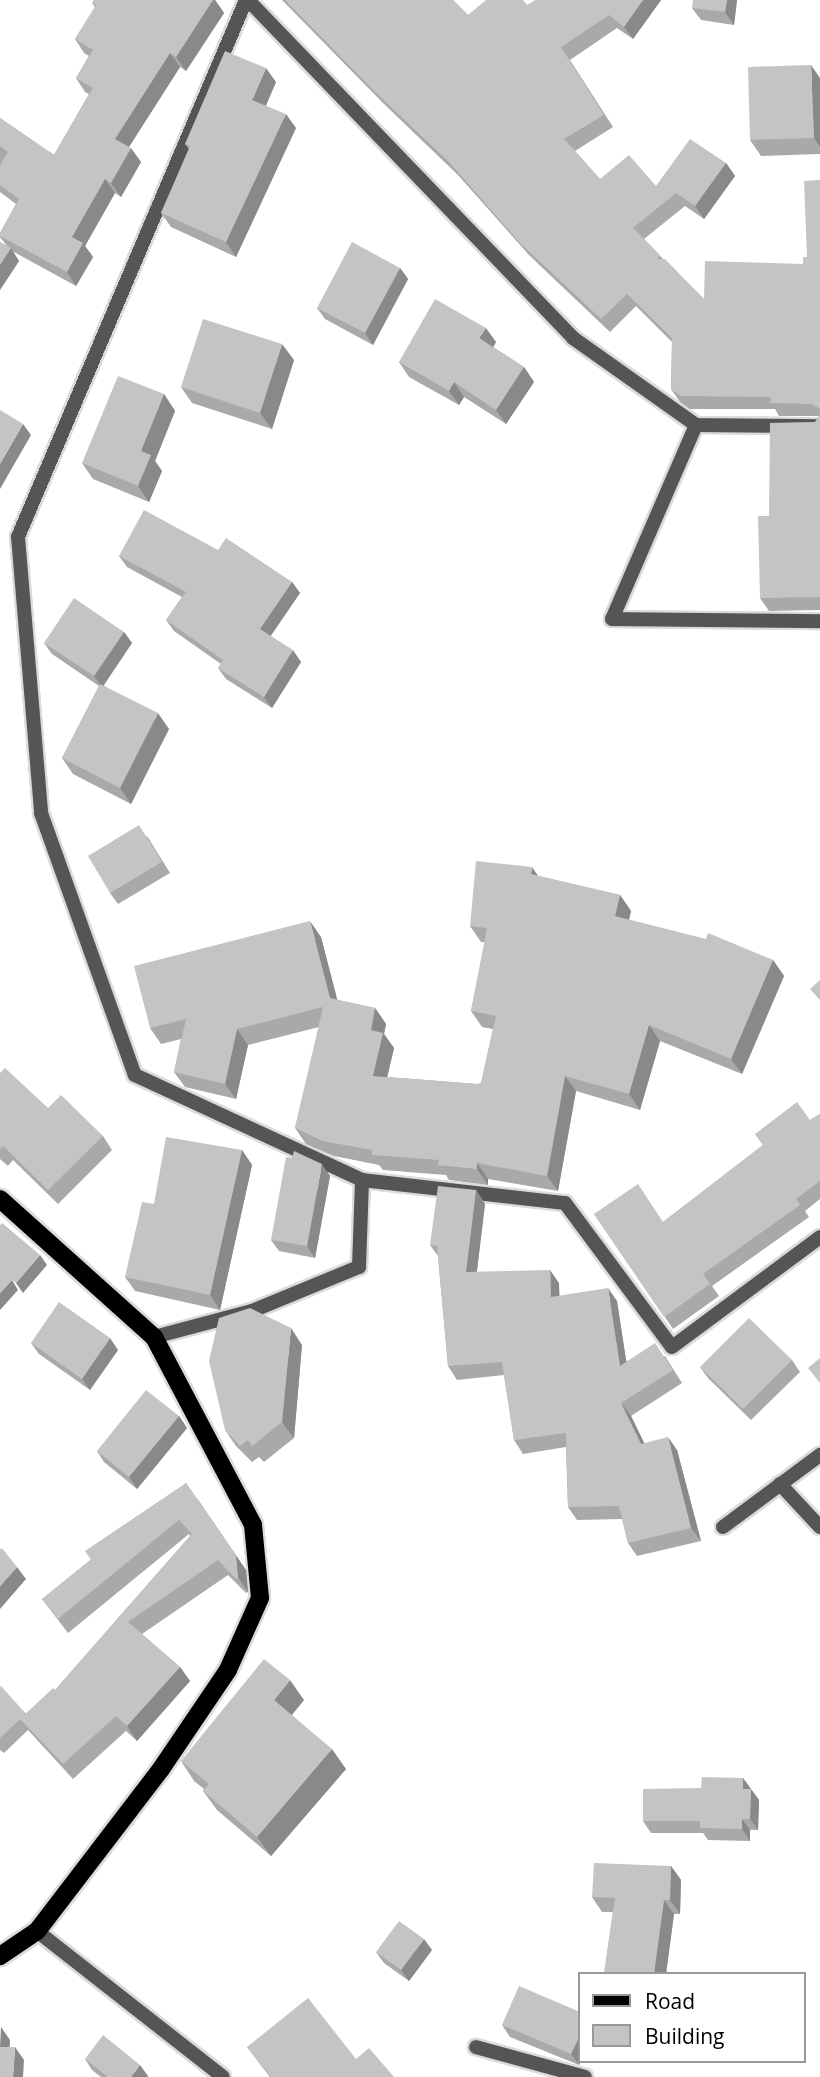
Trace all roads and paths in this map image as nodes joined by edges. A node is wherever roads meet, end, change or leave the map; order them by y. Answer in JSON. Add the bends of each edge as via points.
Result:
{"nodes":[{"id":1,"x":247,"y":0,"type":"edge"},
{"id":2,"x":696,"y":425,"type":"junction"},
{"id":3,"x":820,"y":426,"type":"edge"},
{"id":4,"x":820,"y":621,"type":"edge"},
{"id":5,"x":362,"y":1180,"type":"junction"},
{"id":6,"x":0,"y":1199,"type":"edge"},
{"id":7,"x":820,"y":1237,"type":"edge"},
{"id":8,"x":154,"y":1337,"type":"junction"},
{"id":9,"x":820,"y":1455,"type":"edge"},
{"id":10,"x":780,"y":1485,"type":"junction"},
{"id":11,"x":723,"y":1527,"type":"dead end"},
{"id":12,"x":820,"y":1527,"type":"edge"},
{"id":13,"x":37,"y":1931,"type":"junction"},
{"id":14,"x":0,"y":1956,"type":"edge"},
{"id":15,"x":477,"y":2047,"type":"dead end"},
{"id":16,"x":223,"y":2077,"type":"edge"},
{"id":17,"x":585,"y":2077,"type":"edge"}],
"edges":[{"from":1,"to":2,"type":"street","via":[[573,338]]},
{"from":1,"to":5,"type":"street","via":[[18,537],[41,813],[135,1075]]},
{"from":2,"to":3,"type":"street"},
{"from":2,"to":4,"type":"street","via":[[612,619]]},
{"from":5,"to":7,"type":"street","via":[[565,1203],[672,1347]]},
{"from":5,"to":8,"type":"street","via":[[359,1267],[252,1311]]},
{"from":6,"to":8,"type":"main road"},
{"from":8,"to":13,"type":"main road","via":[[253,1525],[260,1598],[214,1692]]},
{"from":9,"to":10,"type":"street"},
{"from":10,"to":11,"type":"street"},
{"from":10,"to":12,"type":"street"},
{"from":13,"to":14,"type":"main road"},
{"from":13,"to":16,"type":"street"},
{"from":15,"to":17,"type":"street"}]}
